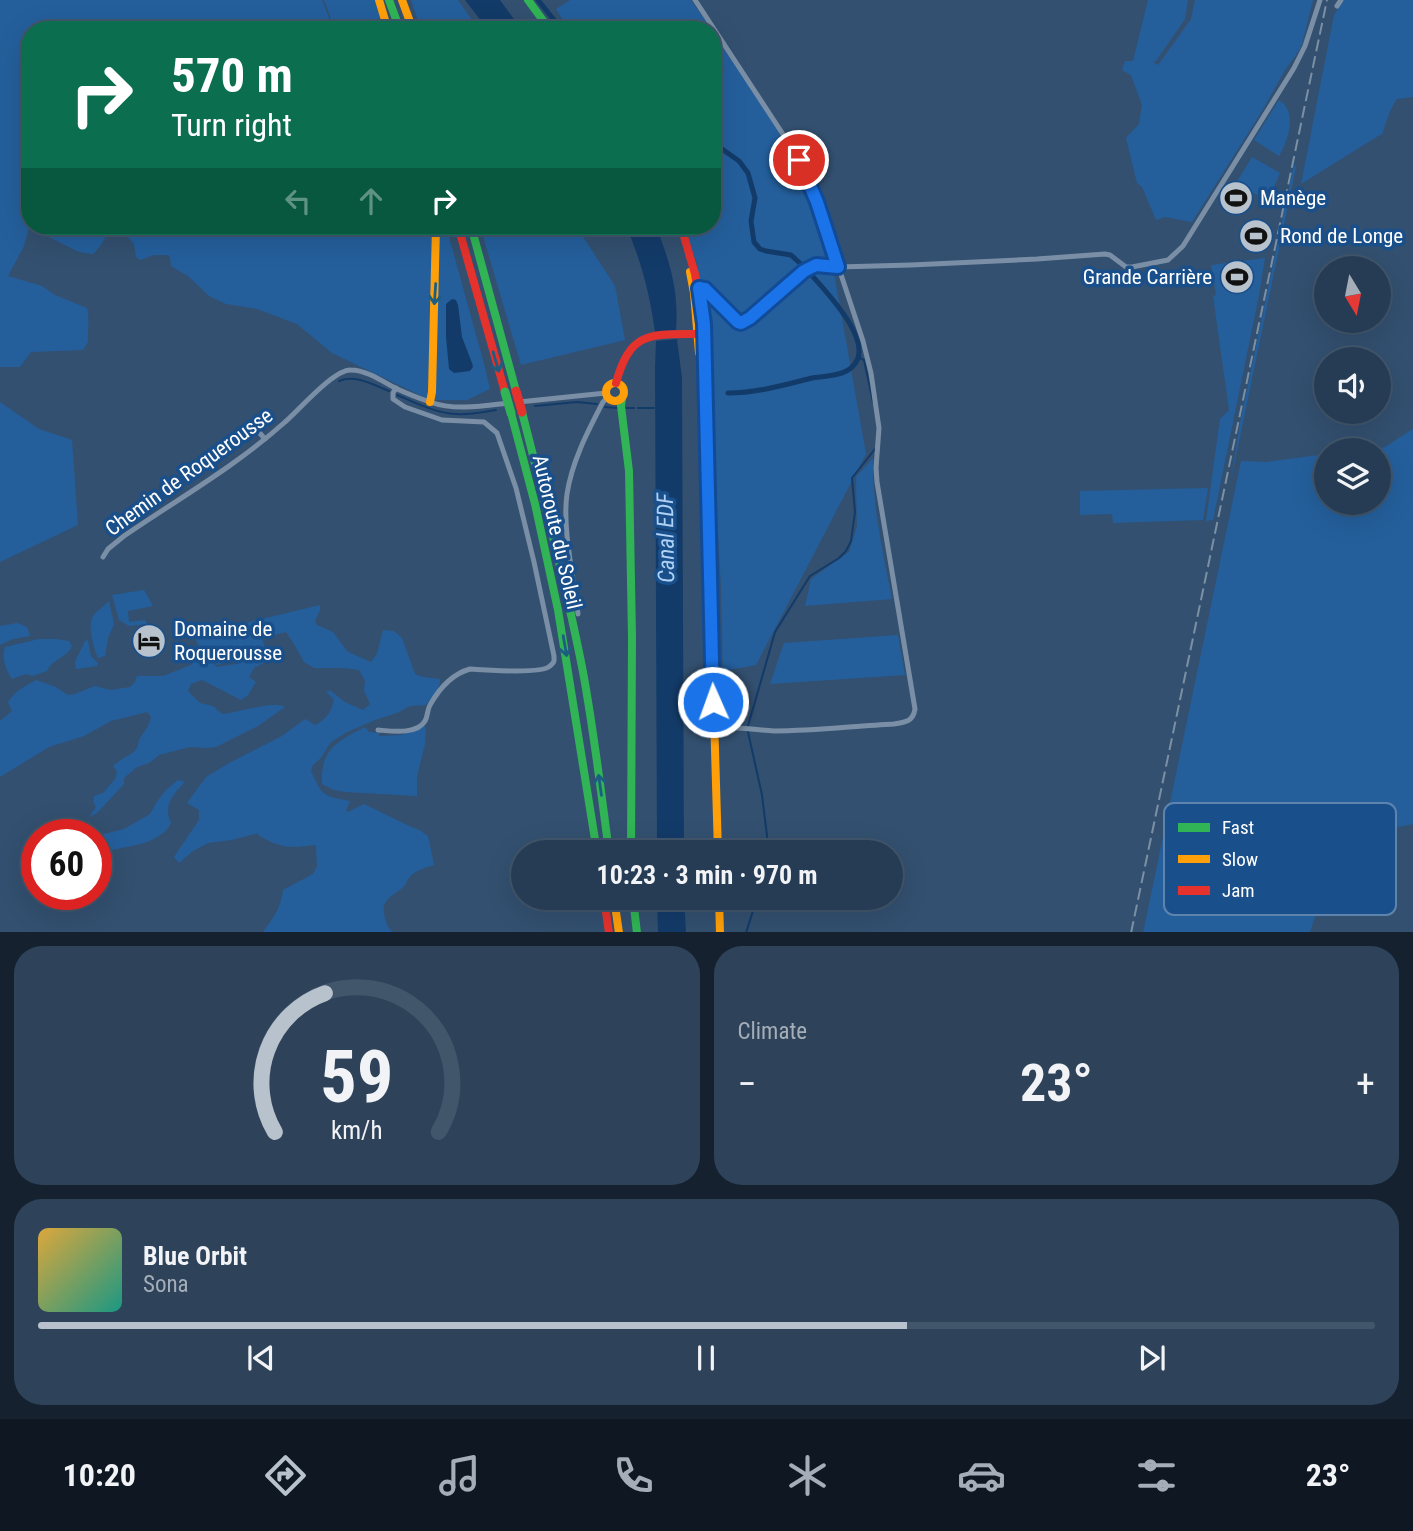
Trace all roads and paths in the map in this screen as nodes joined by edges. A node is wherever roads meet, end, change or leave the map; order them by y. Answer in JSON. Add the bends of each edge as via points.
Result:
{"nodes":[{"id":1,"x":379,"y":0,"type":"edge"},
{"id":2,"x":389,"y":0,"type":"edge"},
{"id":3,"x":402,"y":0,"type":"edge"},
{"id":4,"x":528,"y":0,"type":"edge"},
{"id":5,"x":695,"y":0,"type":"edge"},
{"id":6,"x":1320,"y":0,"type":"edge"},
{"id":7,"x":385,"y":21,"type":"edge"},
{"id":8,"x":397,"y":21,"type":"edge"},
{"id":9,"x":410,"y":21,"type":"edge"},
{"id":10,"x":543,"y":21,"type":"edge"},
{"id":11,"x":709,"y":21,"type":"edge"},
{"id":12,"x":721,"y":40,"type":"edge"},
{"id":13,"x":436,"y":235,"type":"edge"},
{"id":14,"x":461,"y":235,"type":"edge"},
{"id":15,"x":473,"y":235,"type":"edge"},
{"id":16,"x":681,"y":235,"type":"edge"},
{"id":17,"x":682,"y":235,"type":"edge"},
{"id":18,"x":838,"y":267,"type":"junction"},
{"id":19,"x":696,"y":290,"type":"junction"},
{"id":20,"x":700,"y":329,"type":"junction"},
{"id":21,"x":616,"y":383,"type":"junction"},
{"id":22,"x":396,"y":388,"type":"junction"},
{"id":23,"x":615,"y":399,"type":"junction"},
{"id":24,"x":430,"y":402,"type":"junction"},
{"id":25,"x":257,"y":430,"type":"dead end"},
{"id":26,"x":265,"y":439,"type":"junction"},
{"id":27,"x":706,"y":444,"type":"junction"},
{"id":28,"x":103,"y":557,"type":"dead end"},
{"id":29,"x":578,"y":614,"type":"dead end"},
{"id":30,"x":714,"y":728,"type":"junction"},
{"id":31,"x":378,"y":730,"type":"dead end"},
{"id":32,"x":595,"y":840,"type":"edge"},
{"id":33,"x":607,"y":840,"type":"edge"},
{"id":34,"x":631,"y":840,"type":"edge"},
{"id":35,"x":718,"y":840,"type":"edge"},
{"id":36,"x":604,"y":910,"type":"edge"},
{"id":37,"x":616,"y":910,"type":"edge"},
{"id":38,"x":634,"y":910,"type":"edge"},
{"id":39,"x":719,"y":910,"type":"edge"},
{"id":40,"x":607,"y":932,"type":"edge"},
{"id":41,"x":619,"y":932,"type":"edge"},
{"id":42,"x":637,"y":932,"type":"edge"},
{"id":43,"x":720,"y":932,"type":"edge"}],
"edges":[{"from":1,"to":7,"type":"main road"},
{"from":2,"to":8,"type":"main road"},
{"from":3,"to":9,"type":"main road"},
{"from":4,"to":10,"type":"main road"},
{"from":5,"to":11,"type":"street"},
{"from":6,"to":18,"type":"street","via":[[1294,68],[1188,239],[1168,260],[1126,267],[1105,254]]},
{"from":12,"to":18,"type":"street","via":[[794,151]]},
{"from":13,"to":24,"type":"main road","one_way":true},
{"from":14,"to":32,"type":"main road","name":"Autoroute du Soleil","one_way":true,"bridge":true,"via":[[535,505],[558,610]]},
{"from":33,"to":15,"type":"main road","name":"Autoroute du Soleil","one_way":true,"bridge":true,"via":[[590,712],[562,574]]},
{"from":16,"to":19,"type":"main road"},
{"from":17,"to":19,"type":"main road"},
{"from":18,"to":19,"type":"street","via":[[816,265],[804,271],[741,323],[705,289]]},
{"from":18,"to":30,"type":"street","via":[[863,341],[876,401],[877,482],[915,714],[894,724],[775,731]]},
{"from":19,"to":20,"type":"main road"},
{"from":20,"to":21,"type":"main road","via":[[638,340],[620,367]]},
{"from":20,"to":27,"type":"main road"},
{"from":20,"to":27,"type":"main road"},
{"from":21,"to":23,"type":"main road","via":[[609,386]]},
{"from":21,"to":23,"type":"main road","via":[[624,390]]},
{"from":22,"to":24,"type":"street","name":"Chemin de Roquerousse"},
{"from":22,"to":26,"type":"street","name":"Chemin de Roquerousse","via":[[360,371],[342,371]]},
{"from":22,"to":31,"type":"street","via":[[393,400],[405,407],[442,420],[484,422],[497,433],[516,488],[554,662],[538,670],[461,672],[429,706],[422,725],[401,732]]},
{"from":23,"to":24,"type":"street","name":"Chemin de Roquerousse","via":[[471,407]]},
{"from":23,"to":29,"type":"street","via":[[603,402],[577,457],[567,495]]},
{"from":23,"to":34,"type":"main road","via":[[626,435],[629,471]]},
{"from":25,"to":26,"type":"street"},
{"from":26,"to":28,"type":"street","name":"Chemin de Roquerousse","via":[[124,536]]},
{"from":27,"to":30,"type":"main road"},
{"from":30,"to":35,"type":"main road"},
{"from":36,"to":40,"type":"main road"},
{"from":37,"to":41,"type":"main road"},
{"from":38,"to":42,"type":"main road"},
{"from":39,"to":43,"type":"main road"}]}
